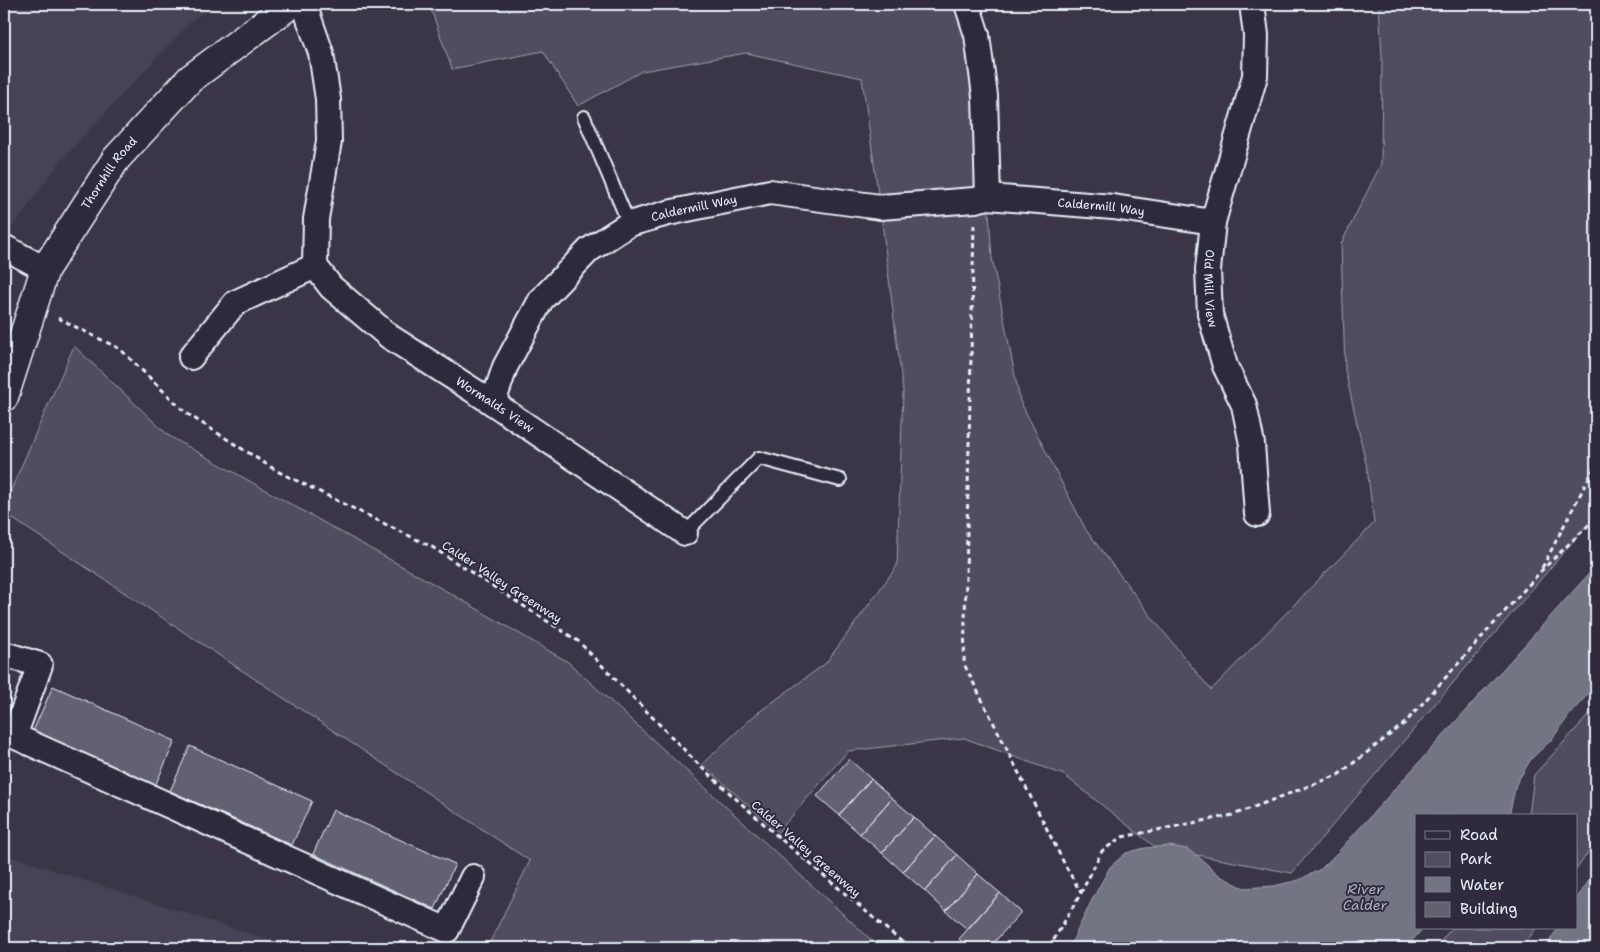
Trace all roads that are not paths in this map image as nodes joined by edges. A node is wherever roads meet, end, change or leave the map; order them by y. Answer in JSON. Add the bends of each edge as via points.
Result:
{"nodes":[{"id":1,"x":291,"y":4,"type":"edge"},
{"id":2,"x":304,"y":4,"type":"edge"},
{"id":3,"x":967,"y":4,"type":"edge"},
{"id":4,"x":1252,"y":4,"type":"edge"},
{"id":5,"x":584,"y":116,"type":"dead end"},
{"id":6,"x":981,"y":198,"type":"junction"},
{"id":7,"x":1213,"y":222,"type":"junction"},
{"id":8,"x":629,"y":224,"type":"junction"},
{"id":9,"x":4,"y":247,"type":"edge"},
{"id":10,"x":314,"y":266,"type":"junction"},
{"id":11,"x":45,"y":269,"type":"junction"},
{"id":12,"x":191,"y":357,"type":"dead end"},
{"id":13,"x":4,"y":397,"type":"edge"},
{"id":14,"x":493,"y":403,"type":"junction"},
{"id":15,"x":840,"y":480,"type":"dead end"},
{"id":16,"x":1257,"y":514,"type":"dead end"},
{"id":17,"x":685,"y":533,"type":"joint"},
{"id":18,"x":4,"y":654,"type":"edge"},
{"id":19,"x":473,"y":877,"type":"dead end"}],
"edges":[{"from":1,"to":11,"type":"main road","name":"Thornhill Road","via":[[190,79],[116,159]]},
{"from":2,"to":10,"type":"street","via":[[321,53],[328,99],[329,141],[316,219]]},
{"from":3,"to":6,"type":"street","via":[[977,35],[985,96]]},
{"from":4,"to":7,"type":"street","name":"Old Mill View","via":[[1256,76]]},
{"from":5,"to":8,"type":"lane"},
{"from":6,"to":7,"type":"street","name":"Caldermill Way","via":[[1113,207]]},
{"from":6,"to":8,"type":"street","name":"Caldermill Way","via":[[880,207],[770,192]]},
{"from":7,"to":16,"type":"street","name":"Old Mill View","via":[[1208,270],[1210,314],[1225,366],[1244,405],[1252,444]]},
{"from":8,"to":14,"type":"street","name":"Caldermill Way","via":[[589,250],[541,300],[505,367]]},
{"from":9,"to":11,"type":"street"},
{"from":10,"to":12,"type":"street","via":[[235,303]]},
{"from":10,"to":14,"type":"street","name":"Wormalds View","via":[[331,287],[390,337]]},
{"from":11,"to":13,"type":"main road","name":"Thornhill Road"},
{"from":14,"to":17,"type":"street","name":"Wormalds View"},
{"from":15,"to":17,"type":"lane","via":[[759,458]]},
{"from":18,"to":19,"type":"street","via":[[40,666],[14,736],[447,930]]}]}
